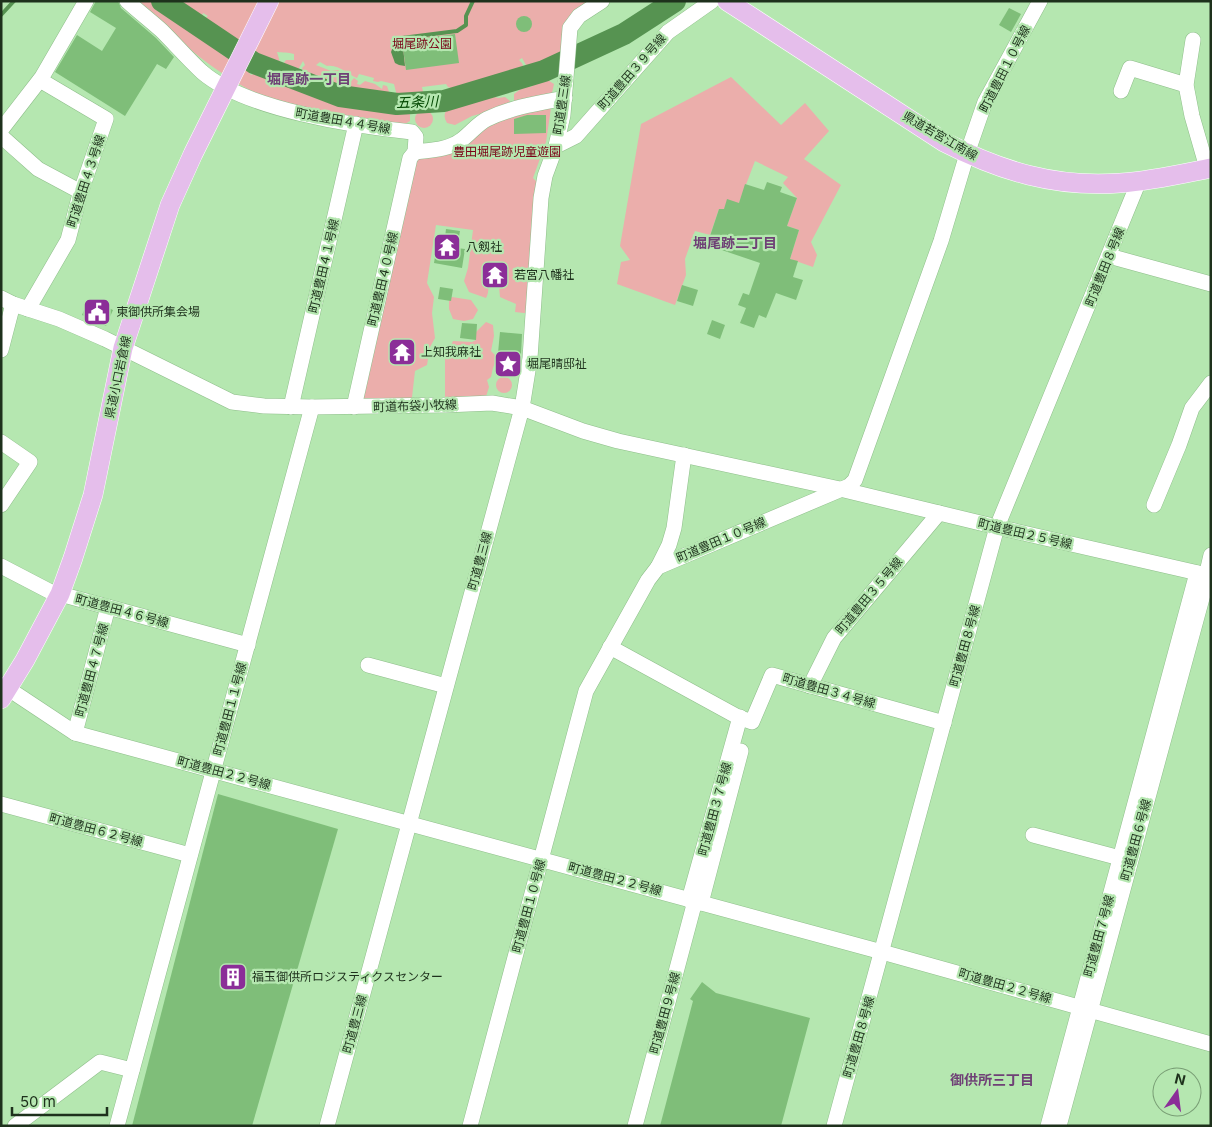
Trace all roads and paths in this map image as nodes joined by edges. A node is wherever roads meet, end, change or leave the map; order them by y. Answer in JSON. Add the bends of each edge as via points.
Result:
{"nodes":[{"id":1,"x":86,"y":1,"type":"edge"},
{"id":2,"x":127,"y":1,"type":"edge"},
{"id":3,"x":269,"y":1,"type":"edge"},
{"id":4,"x":602,"y":1,"type":"edge"},
{"id":5,"x":712,"y":1,"type":"edge"},
{"id":6,"x":727,"y":1,"type":"edge"},
{"id":7,"x":1040,"y":1,"type":"edge"},
{"id":8,"x":1193,"y":40,"type":"dead end"},
{"id":9,"x":40,"y":80,"type":"junction"},
{"id":10,"x":1186,"y":84,"type":"junction"},
{"id":11,"x":227,"y":85,"type":"junction"},
{"id":12,"x":1121,"y":91,"type":"dead end"},
{"id":13,"x":566,"y":93,"type":"junction"},
{"id":14,"x":356,"y":124,"type":"junction"},
{"id":15,"x":1,"y":130,"type":"edge"},
{"id":16,"x":1,"y":136,"type":"edge"},
{"id":17,"x":556,"y":146,"type":"junction"},
{"id":18,"x":415,"y":152,"type":"junction"},
{"id":19,"x":967,"y":154,"type":"junction"},
{"id":20,"x":1209,"y":168,"type":"edge"},
{"id":21,"x":1140,"y":181,"type":"junction"},
{"id":22,"x":81,"y":192,"type":"junction"},
{"id":23,"x":1109,"y":256,"type":"junction"},
{"id":24,"x":1211,"y":284,"type":"edge"},
{"id":25,"x":14,"y":304,"type":"edge"},
{"id":26,"x":122,"y":348,"type":"junction"},
{"id":27,"x":1,"y":350,"type":"edge"},
{"id":28,"x":1211,"y":383,"type":"edge"},
{"id":29,"x":291,"y":407,"type":"junction"},
{"id":30,"x":312,"y":407,"type":"junction"},
{"id":31,"x":354,"y":407,"type":"junction"},
{"id":32,"x":522,"y":408,"type":"junction"},
{"id":33,"x":1,"y":442,"type":"edge"},
{"id":34,"x":684,"y":455,"type":"junction"},
{"id":35,"x":840,"y":489,"type":"junction"},
{"id":36,"x":1,"y":505,"type":"edge"},
{"id":37,"x":1154,"y":505,"type":"dead end"},
{"id":38,"x":939,"y":513,"type":"junction"},
{"id":39,"x":997,"y":528,"type":"junction"},
{"id":40,"x":1211,"y":554,"type":"edge"},
{"id":41,"x":1,"y":566,"type":"edge"},
{"id":42,"x":658,"y":567,"type":"junction"},
{"id":43,"x":1205,"y":575,"type":"edge"},
{"id":44,"x":60,"y":594,"type":"junction"},
{"id":45,"x":108,"y":607,"type":"junction"},
{"id":46,"x":248,"y":645,"type":"junction"},
{"id":47,"x":610,"y":647,"type":"junction"},
{"id":48,"x":368,"y":665,"type":"dead end"},
{"id":49,"x":446,"y":686,"type":"junction"},
{"id":50,"x":810,"y":686,"type":"junction"},
{"id":51,"x":4,"y":690,"type":"edge"},
{"id":52,"x":746,"y":720,"type":"junction"},
{"id":53,"x":944,"y":724,"type":"junction"},
{"id":54,"x":75,"y":733,"type":"junction"},
{"id":55,"x":213,"y":770,"type":"junction"},
{"id":56,"x":1,"y":804,"type":"edge"},
{"id":57,"x":409,"y":824,"type":"junction"},
{"id":58,"x":1033,"y":835,"type":"dead end"},
{"id":59,"x":190,"y":855,"type":"junction"},
{"id":60,"x":1120,"y":858,"type":"junction"},
{"id":61,"x":542,"y":860,"type":"junction"},
{"id":62,"x":695,"y":901,"type":"junction"},
{"id":63,"x":882,"y":952,"type":"junction"},
{"id":64,"x":1085,"y":1009,"type":"junction"},
{"id":65,"x":1211,"y":1044,"type":"edge"},
{"id":66,"x":132,"y":1070,"type":"junction"},
{"id":67,"x":15,"y":1126,"type":"edge"},
{"id":68,"x":117,"y":1126,"type":"edge"},
{"id":69,"x":327,"y":1126,"type":"edge"},
{"id":70,"x":470,"y":1126,"type":"edge"},
{"id":71,"x":635,"y":1126,"type":"edge"},
{"id":72,"x":834,"y":1126,"type":"edge"},
{"id":73,"x":1048,"y":1126,"type":"edge"},
{"id":74,"x":1059,"y":1126,"type":"edge"}],
"edges":[{"from":1,"to":9,"type":"street"},
{"from":2,"to":11,"type":"street","name":"町道豊田４４号線","via":[[202,72]]},
{"from":3,"to":11,"type":"main road","name":"県道小口岩倉線"},
{"from":4,"to":13,"type":"street","name":"町道豊三線","via":[[576,18],[572,25]]},
{"from":5,"to":17,"type":"street","name":"町道豊田３９号線","via":[[668,32],[576,136]]},
{"from":6,"to":19,"type":"main road","name":"県道若宮江南線"},
{"from":7,"to":19,"type":"street","name":"町道豊田１０号線","via":[[985,102]]},
{"from":8,"to":10,"type":"street"},
{"from":9,"to":15,"type":"street"},
{"from":9,"to":22,"type":"street","name":"町道豊田４３号線","via":[[106,119]]},
{"from":10,"to":12,"type":"street","via":[[1130,68]]},
{"from":10,"to":20,"type":"street","via":[[1192,116]]},
{"from":11,"to":14,"type":"street","name":"町道豊田４４号線","via":[[235,93],[287,110]]},
{"from":11,"to":26,"type":"main road","name":"県道小口岩倉線","via":[[170,205]]},
{"from":13,"to":17,"type":"street","name":"町道豊三線"},
{"from":13,"to":18,"type":"street","via":[[485,120],[448,147]]},
{"from":14,"to":18,"type":"street","name":"町道豊田４４号線","via":[[412,132],[416,138]]},
{"from":14,"to":29,"type":"street","name":"町道豊田４１号線"},
{"from":16,"to":22,"type":"street","via":[[38,169]]},
{"from":17,"to":32,"type":"street","name":"町道豊三線","via":[[541,198],[530,358]]},
{"from":18,"to":31,"type":"street","name":"町道豊田４０号線","via":[[410,158]]},
{"from":19,"to":21,"type":"main road","name":"県道若宮江南線","via":[[1005,169],[1044,179],[1092,184]]},
{"from":19,"to":35,"type":"street","name":"町道豊田１０号線","via":[[942,241],[855,480]]},
{"from":20,"to":21,"type":"main road","name":"県道若宮江南線"},
{"from":21,"to":23,"type":"street","name":"町道豊田８号線"},
{"from":22,"to":25,"type":"street","name":"町道豊田４３号線","via":[[68,240]]},
{"from":23,"to":24,"type":"street"},
{"from":23,"to":39,"type":"street","name":"町道豊田８号線"},
{"from":25,"to":26,"type":"street","name":"町道布袋小牧線","via":[[59,319]]},
{"from":25,"to":27,"type":"street","name":"町道豊田４３号線"},
{"from":26,"to":29,"type":"street","name":"町道布袋小牧線","via":[[232,402]]},
{"from":26,"to":44,"type":"main road","name":"県道小口岩倉線","via":[[93,495]]},
{"from":28,"to":37,"type":"street","via":[[1192,408]]},
{"from":29,"to":30,"type":"street","name":"町道布袋小牧線"},
{"from":30,"to":31,"type":"street","name":"町道布袋小牧線"},
{"from":30,"to":46,"type":"street","name":"町道豊田１１号線"},
{"from":31,"to":32,"type":"street","name":"町道布袋小牧線","via":[[492,403]]},
{"from":32,"to":34,"type":"street","name":"町道布袋小牧線","via":[[583,431]]},
{"from":32,"to":49,"type":"street","name":"町道豊三線"},
{"from":33,"to":36,"type":"street","via":[[30,462]]},
{"from":34,"to":35,"type":"street","name":"町道布袋小牧線"},
{"from":34,"to":42,"type":"street","via":[[674,528]]},
{"from":35,"to":38,"type":"street","name":"町道豊田２５号線"},
{"from":35,"to":42,"type":"street","name":"町道豊田１０号線"},
{"from":38,"to":39,"type":"street","name":"町道豊田２５号線"},
{"from":38,"to":50,"type":"street","name":"町道豊田３５号線","via":[[834,638]]},
{"from":39,"to":43,"type":"street","name":"町道豊田２５号線"},
{"from":39,"to":53,"type":"street","name":"町道豊田８号線"},
{"from":40,"to":43,"type":"street","name":"町道豊田６号線"},
{"from":41,"to":44,"type":"street","name":"町道豊田４６号線"},
{"from":42,"to":47,"type":"street","name":"町道豊田１０号線"},
{"from":43,"to":60,"type":"street","name":"町道豊田７号線"},
{"from":43,"to":64,"type":"street","name":"町道豊田６号線"},
{"from":44,"to":45,"type":"street","name":"町道豊田４６号線"},
{"from":44,"to":51,"type":"main road","name":"県道小口岩倉線"},
{"from":45,"to":46,"type":"street","name":"町道豊田４６号線"},
{"from":45,"to":54,"type":"street","name":"町道豊田４７号線"},
{"from":46,"to":55,"type":"street","name":"町道豊田１１号線"},
{"from":47,"to":52,"type":"street"},
{"from":47,"to":61,"type":"street","name":"町道豊田１０号線","via":[[586,691]]},
{"from":48,"to":49,"type":"street"},
{"from":49,"to":57,"type":"street","name":"町道豊三線"},
{"from":50,"to":52,"type":"street","name":"町道豊田３４号線","via":[[772,675]]},
{"from":50,"to":53,"type":"street","name":"町道豊田３４号線"},
{"from":51,"to":54,"type":"street","name":"町道豊田２２号線"},
{"from":52,"to":62,"type":"street","name":"町道豊田３７号線"},
{"from":53,"to":63,"type":"street","name":"町道豊田８号線"},
{"from":54,"to":55,"type":"street","name":"町道豊田２２号線"},
{"from":55,"to":57,"type":"street","name":"町道豊田２２号線"},
{"from":55,"to":59,"type":"street","name":"町道豊田１１号線"},
{"from":56,"to":59,"type":"street","name":"町道豊田６２号線"},
{"from":57,"to":61,"type":"street","name":"町道豊田２２号線"},
{"from":57,"to":69,"type":"street","name":"町道豊三線"},
{"from":58,"to":60,"type":"street"},
{"from":59,"to":66,"type":"street","name":"町道豊田１１号線"},
{"from":60,"to":64,"type":"street","name":"町道豊田７号線"},
{"from":61,"to":62,"type":"street","name":"町道豊田２２号線"},
{"from":61,"to":70,"type":"street","name":"町道豊田１０号線"},
{"from":62,"to":63,"type":"street","name":"町道豊田２２号線"},
{"from":62,"to":71,"type":"street","name":"町道豊田９号線"},
{"from":63,"to":64,"type":"street","name":"町道豊田２２号線"},
{"from":63,"to":72,"type":"street","name":"町道豊田８号線"},
{"from":64,"to":65,"type":"street","name":"町道豊田２２号線"},
{"from":64,"to":73,"type":"street","name":"町道豊田７号線"},
{"from":64,"to":74,"type":"street","name":"町道豊田６号線"},
{"from":66,"to":67,"type":"street","via":[[100,1062]]},
{"from":66,"to":68,"type":"street","name":"町道豊田１１号線"}]}
